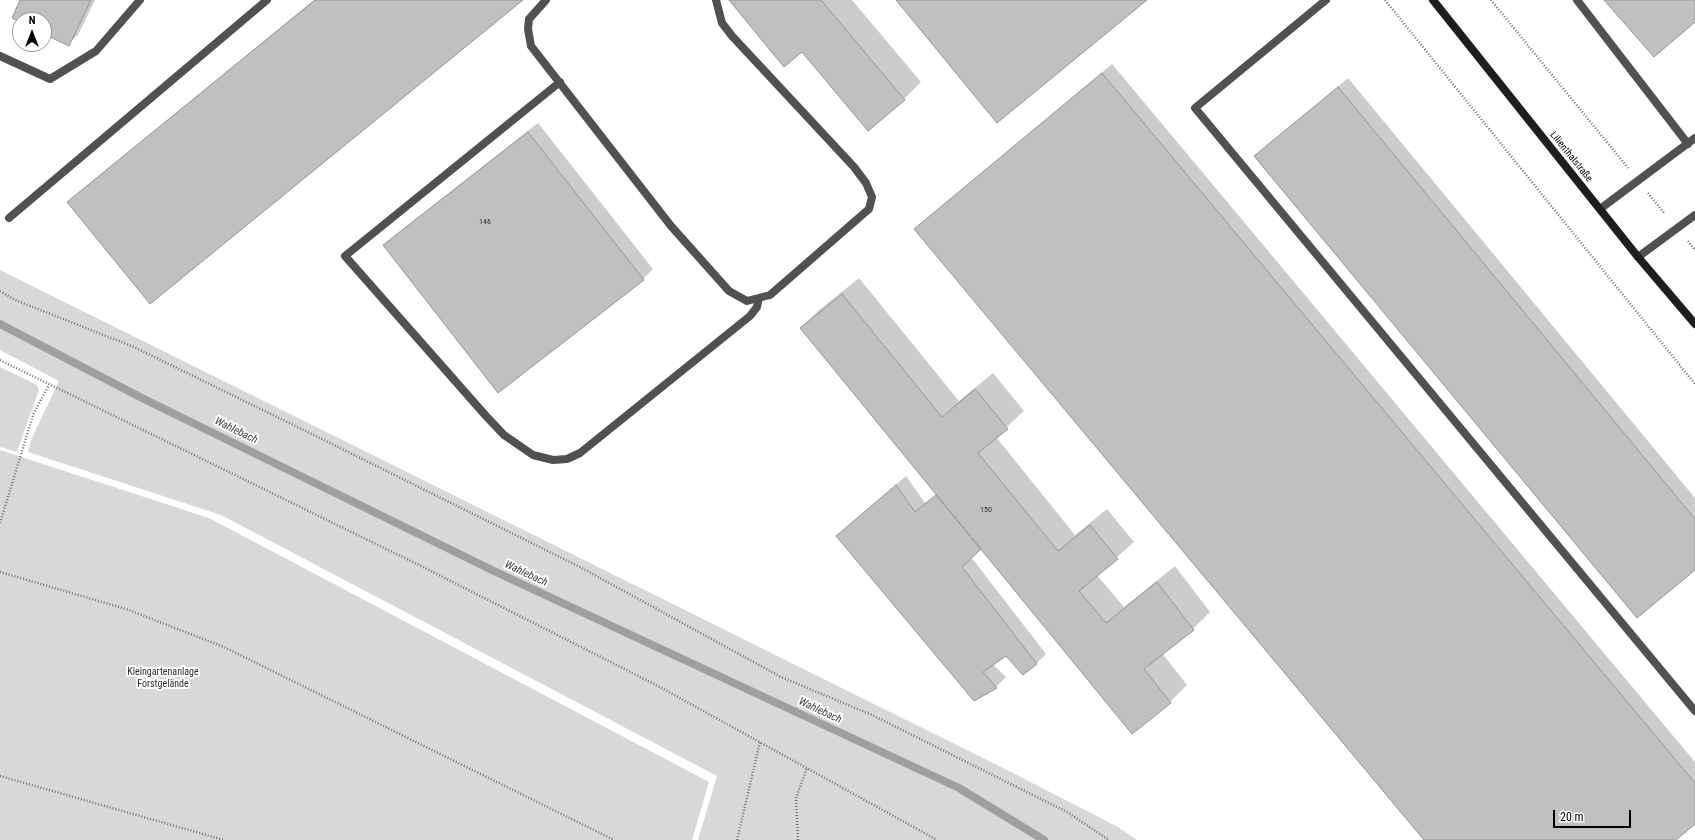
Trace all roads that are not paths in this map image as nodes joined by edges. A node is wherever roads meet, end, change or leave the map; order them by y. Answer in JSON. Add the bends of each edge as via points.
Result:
{"nodes":[{"id":1,"x":140,"y":0,"type":"edge"},
{"id":2,"x":267,"y":0,"type":"edge"},
{"id":3,"x":546,"y":0,"type":"edge"},
{"id":4,"x":716,"y":0,"type":"edge"},
{"id":5,"x":1326,"y":0,"type":"edge"},
{"id":6,"x":1433,"y":0,"type":"edge"},
{"id":7,"x":1577,"y":0,"type":"edge"},
{"id":8,"x":0,"y":56,"type":"edge"},
{"id":9,"x":560,"y":82,"type":"junction"},
{"id":10,"x":1695,"y":138,"type":"edge"},
{"id":11,"x":1688,"y":144,"type":"junction"},
{"id":12,"x":1600,"y":209,"type":"junction"},
{"id":13,"x":1695,"y":215,"type":"edge"},
{"id":14,"x":9,"y":218,"type":"dead end"},
{"id":15,"x":1638,"y":257,"type":"junction"},
{"id":16,"x":759,"y":298,"type":"junction"},
{"id":17,"x":1695,"y":324,"type":"edge"},
{"id":18,"x":1695,"y":711,"type":"edge"}],
"edges":[{"from":1,"to":8,"type":"lane","via":[[96,51],[50,79]]},
{"from":2,"to":14,"type":"lane"},
{"from":3,"to":9,"type":"lane","via":[[529,19],[528,29],[531,46]]},
{"from":4,"to":16,"type":"lane","via":[[722,23],[732,36],[854,167],[866,183],[872,197],[869,209],[770,295]]},
{"from":5,"to":18,"type":"lane","via":[[1195,108]]},
{"from":6,"to":12,"type":"main road","name":"Lilienthalstraße"},
{"from":7,"to":11,"type":"lane"},
{"from":9,"to":16,"type":"lane","via":[[672,226],[729,291],[748,301]]},
{"from":9,"to":16,"type":"lane","via":[[345,256],[486,416],[504,435],[533,455],[552,460],[567,459],[580,452],[750,316],[757,307]]},
{"from":10,"to":11,"type":"lane"},
{"from":11,"to":12,"type":"lane"},
{"from":12,"to":15,"type":"main road","name":"Lilienthalstraße"},
{"from":13,"to":15,"type":"lane"},
{"from":15,"to":17,"type":"main road","name":"Lilienthalstraße"}]}
